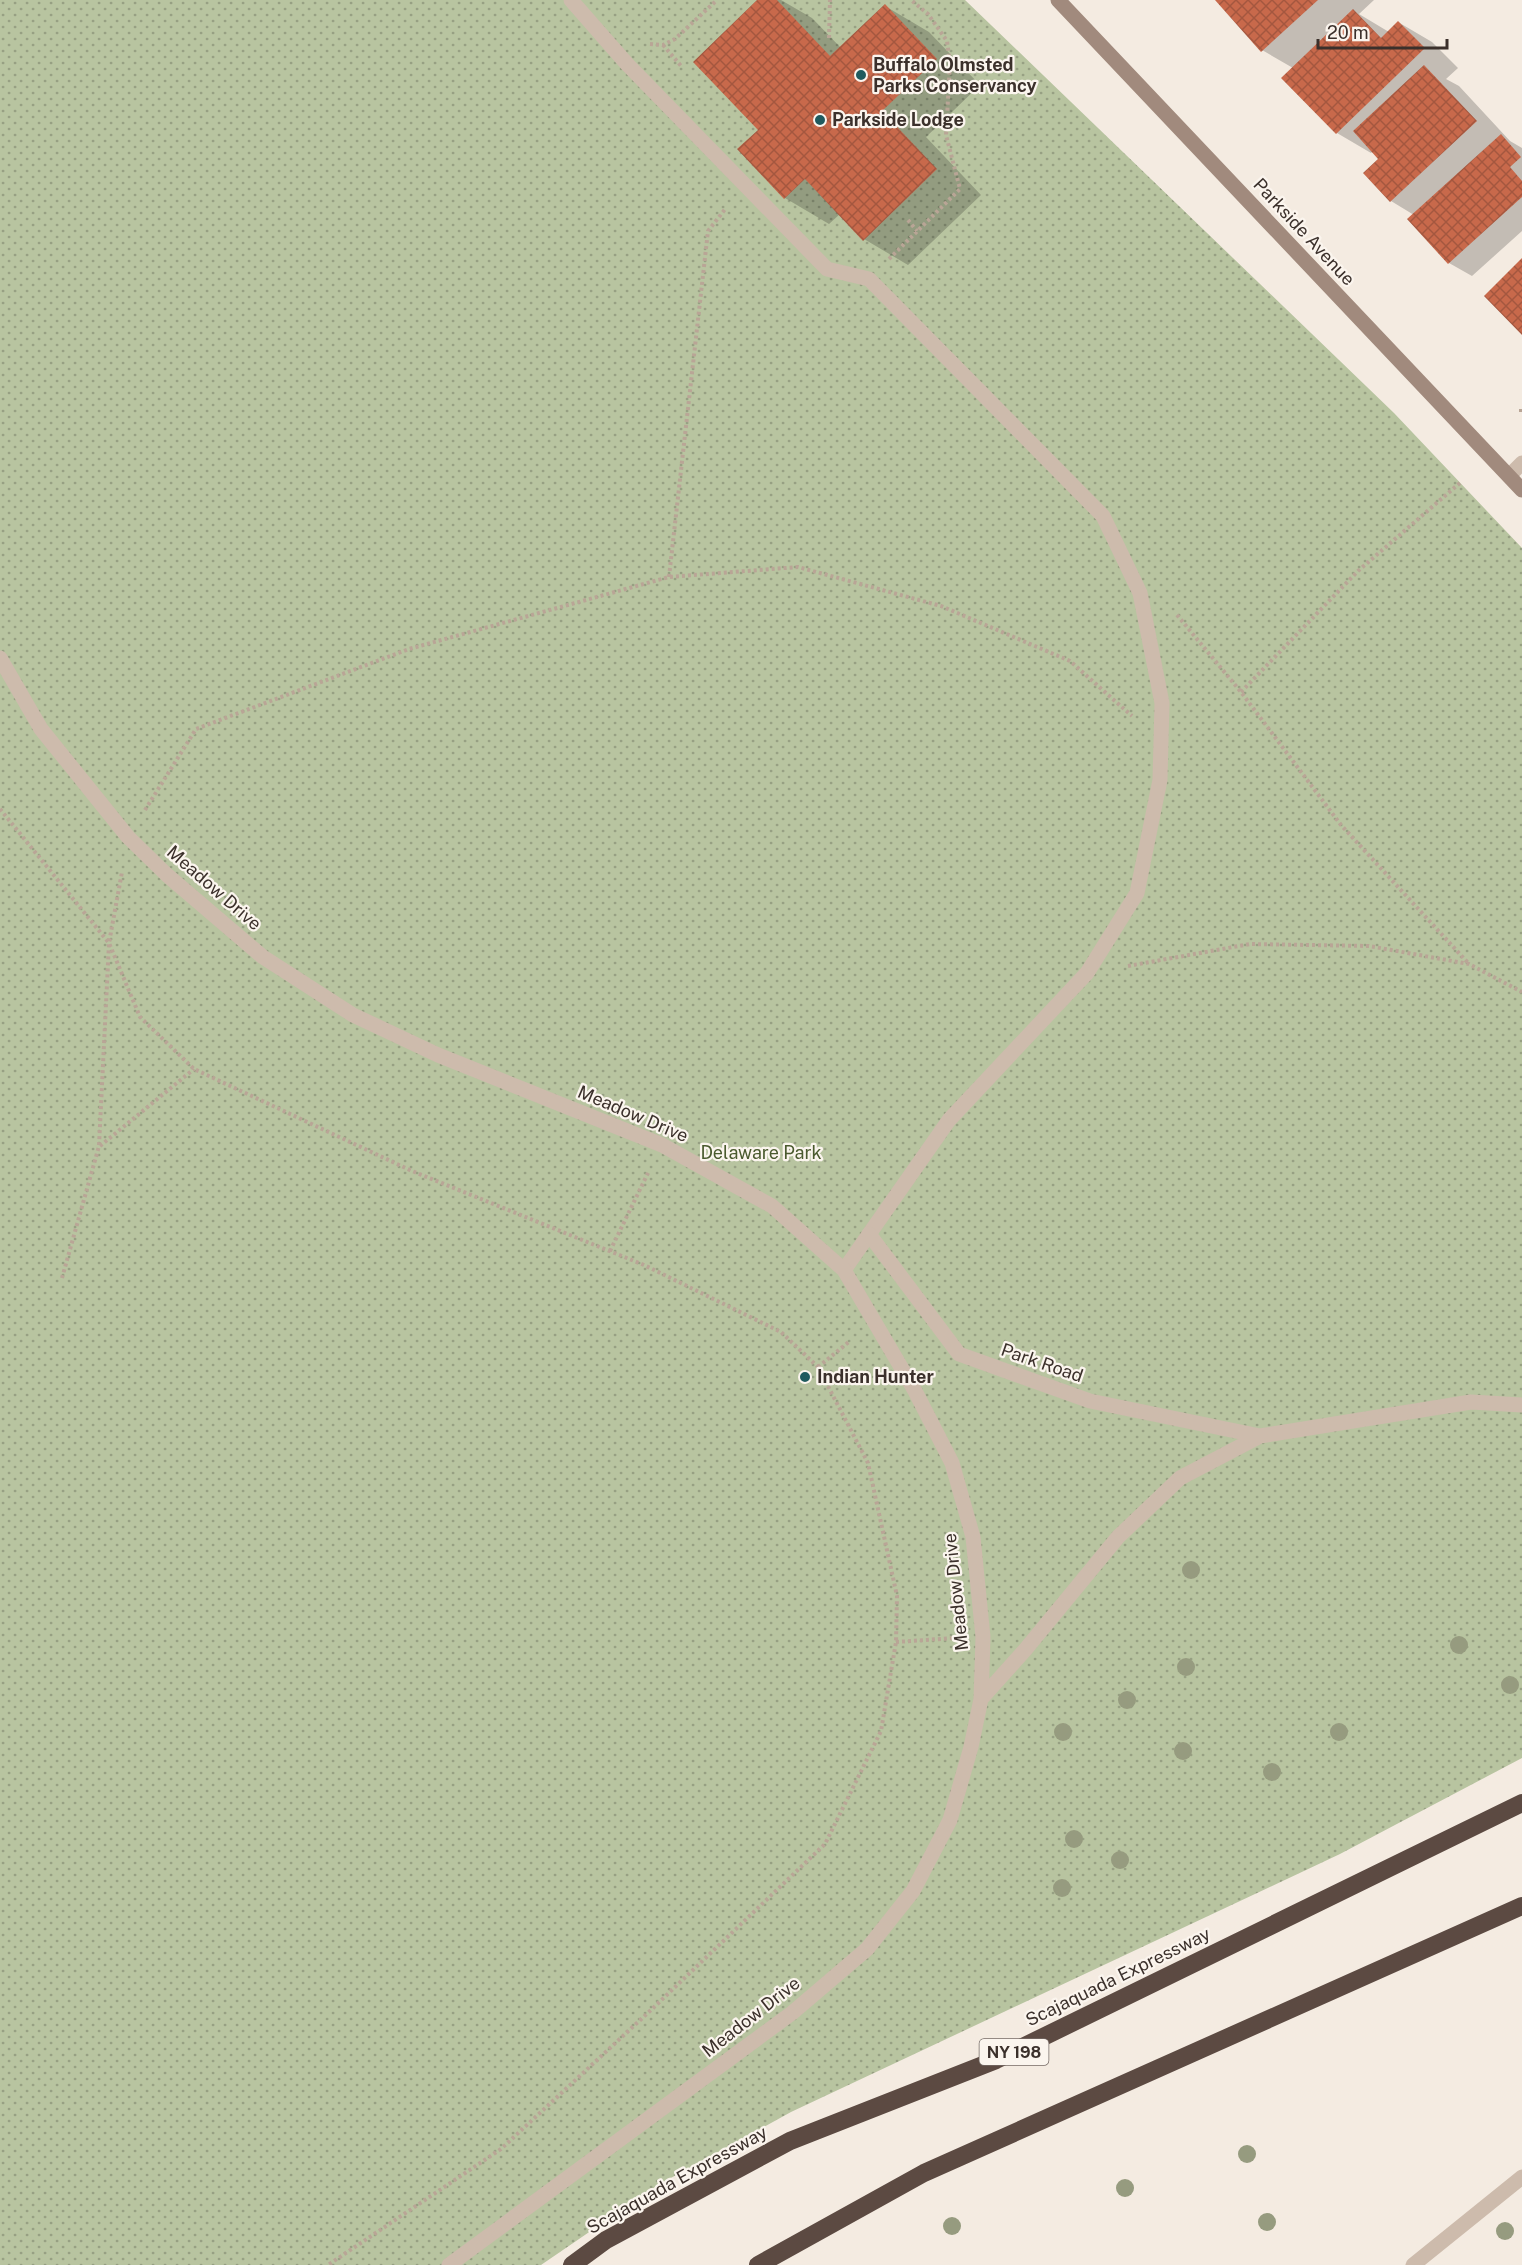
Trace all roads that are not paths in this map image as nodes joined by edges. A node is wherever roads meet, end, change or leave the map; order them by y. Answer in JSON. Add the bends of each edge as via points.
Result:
{"nodes":[{"id":1,"x":571,"y":0,"type":"edge"},
{"id":2,"x":1058,"y":0,"type":"edge"},
{"id":3,"x":1522,"y":463,"type":"edge"},
{"id":4,"x":1509,"y":476,"type":"junction"},
{"id":5,"x":1522,"y":490,"type":"edge"},
{"id":6,"x":0,"y":658,"type":"edge"},
{"id":7,"x":869,"y":1234,"type":"junction"},
{"id":8,"x":844,"y":1270,"type":"junction"},
{"id":9,"x":1522,"y":1405,"type":"edge"},
{"id":10,"x":1260,"y":1436,"type":"junction"},
{"id":11,"x":981,"y":1699,"type":"junction"},
{"id":12,"x":1522,"y":1803,"type":"edge"},
{"id":13,"x":1522,"y":1906,"type":"edge"},
{"id":14,"x":1522,"y":2177,"type":"edge"},
{"id":15,"x":449,"y":2265,"type":"edge"},
{"id":16,"x":572,"y":2265,"type":"edge"},
{"id":17,"x":758,"y":2265,"type":"edge"},
{"id":18,"x":1413,"y":2265,"type":"edge"}],
"edges":[{"from":1,"to":7,"type":"street","via":[[627,64],[827,269],[869,279],[1103,516],[1140,593],[1162,703],[1160,780],[1137,893],[1087,973],[949,1120]]},
{"from":2,"to":4,"type":"street","name":"Parkside Avenue"},
{"from":3,"to":4,"type":"street"},
{"from":4,"to":5,"type":"street","name":"Parkside Avenue"},
{"from":6,"to":8,"type":"street","name":"Meadow Drive","via":[[41,729],[128,837],[166,875],[264,957],[353,1016],[438,1055],[662,1145],[772,1206]]},
{"from":7,"to":8,"type":"street"},
{"from":7,"to":10,"type":"street","name":"Park Road","via":[[959,1354],[1090,1401]]},
{"from":8,"to":11,"type":"street","name":"Meadow Drive","via":[[952,1463],[973,1537],[983,1637]]},
{"from":9,"to":10,"type":"street","name":"Park Road","via":[[1471,1402]]},
{"from":10,"to":11,"type":"street","name":"Park Road","via":[[1180,1478],[1126,1530]]},
{"from":11,"to":15,"type":"street","name":"Meadow Drive","via":[[950,1820],[913,1891],[867,1949],[782,2020]]},
{"from":12,"to":16,"type":"highway","name":"Scajaquada Expressway","number":"NY 198","via":[[996,2060],[790,2141],[606,2240]]},
{"from":13,"to":17,"type":"highway","via":[[924,2173]]},
{"from":14,"to":18,"type":"street"}]}
